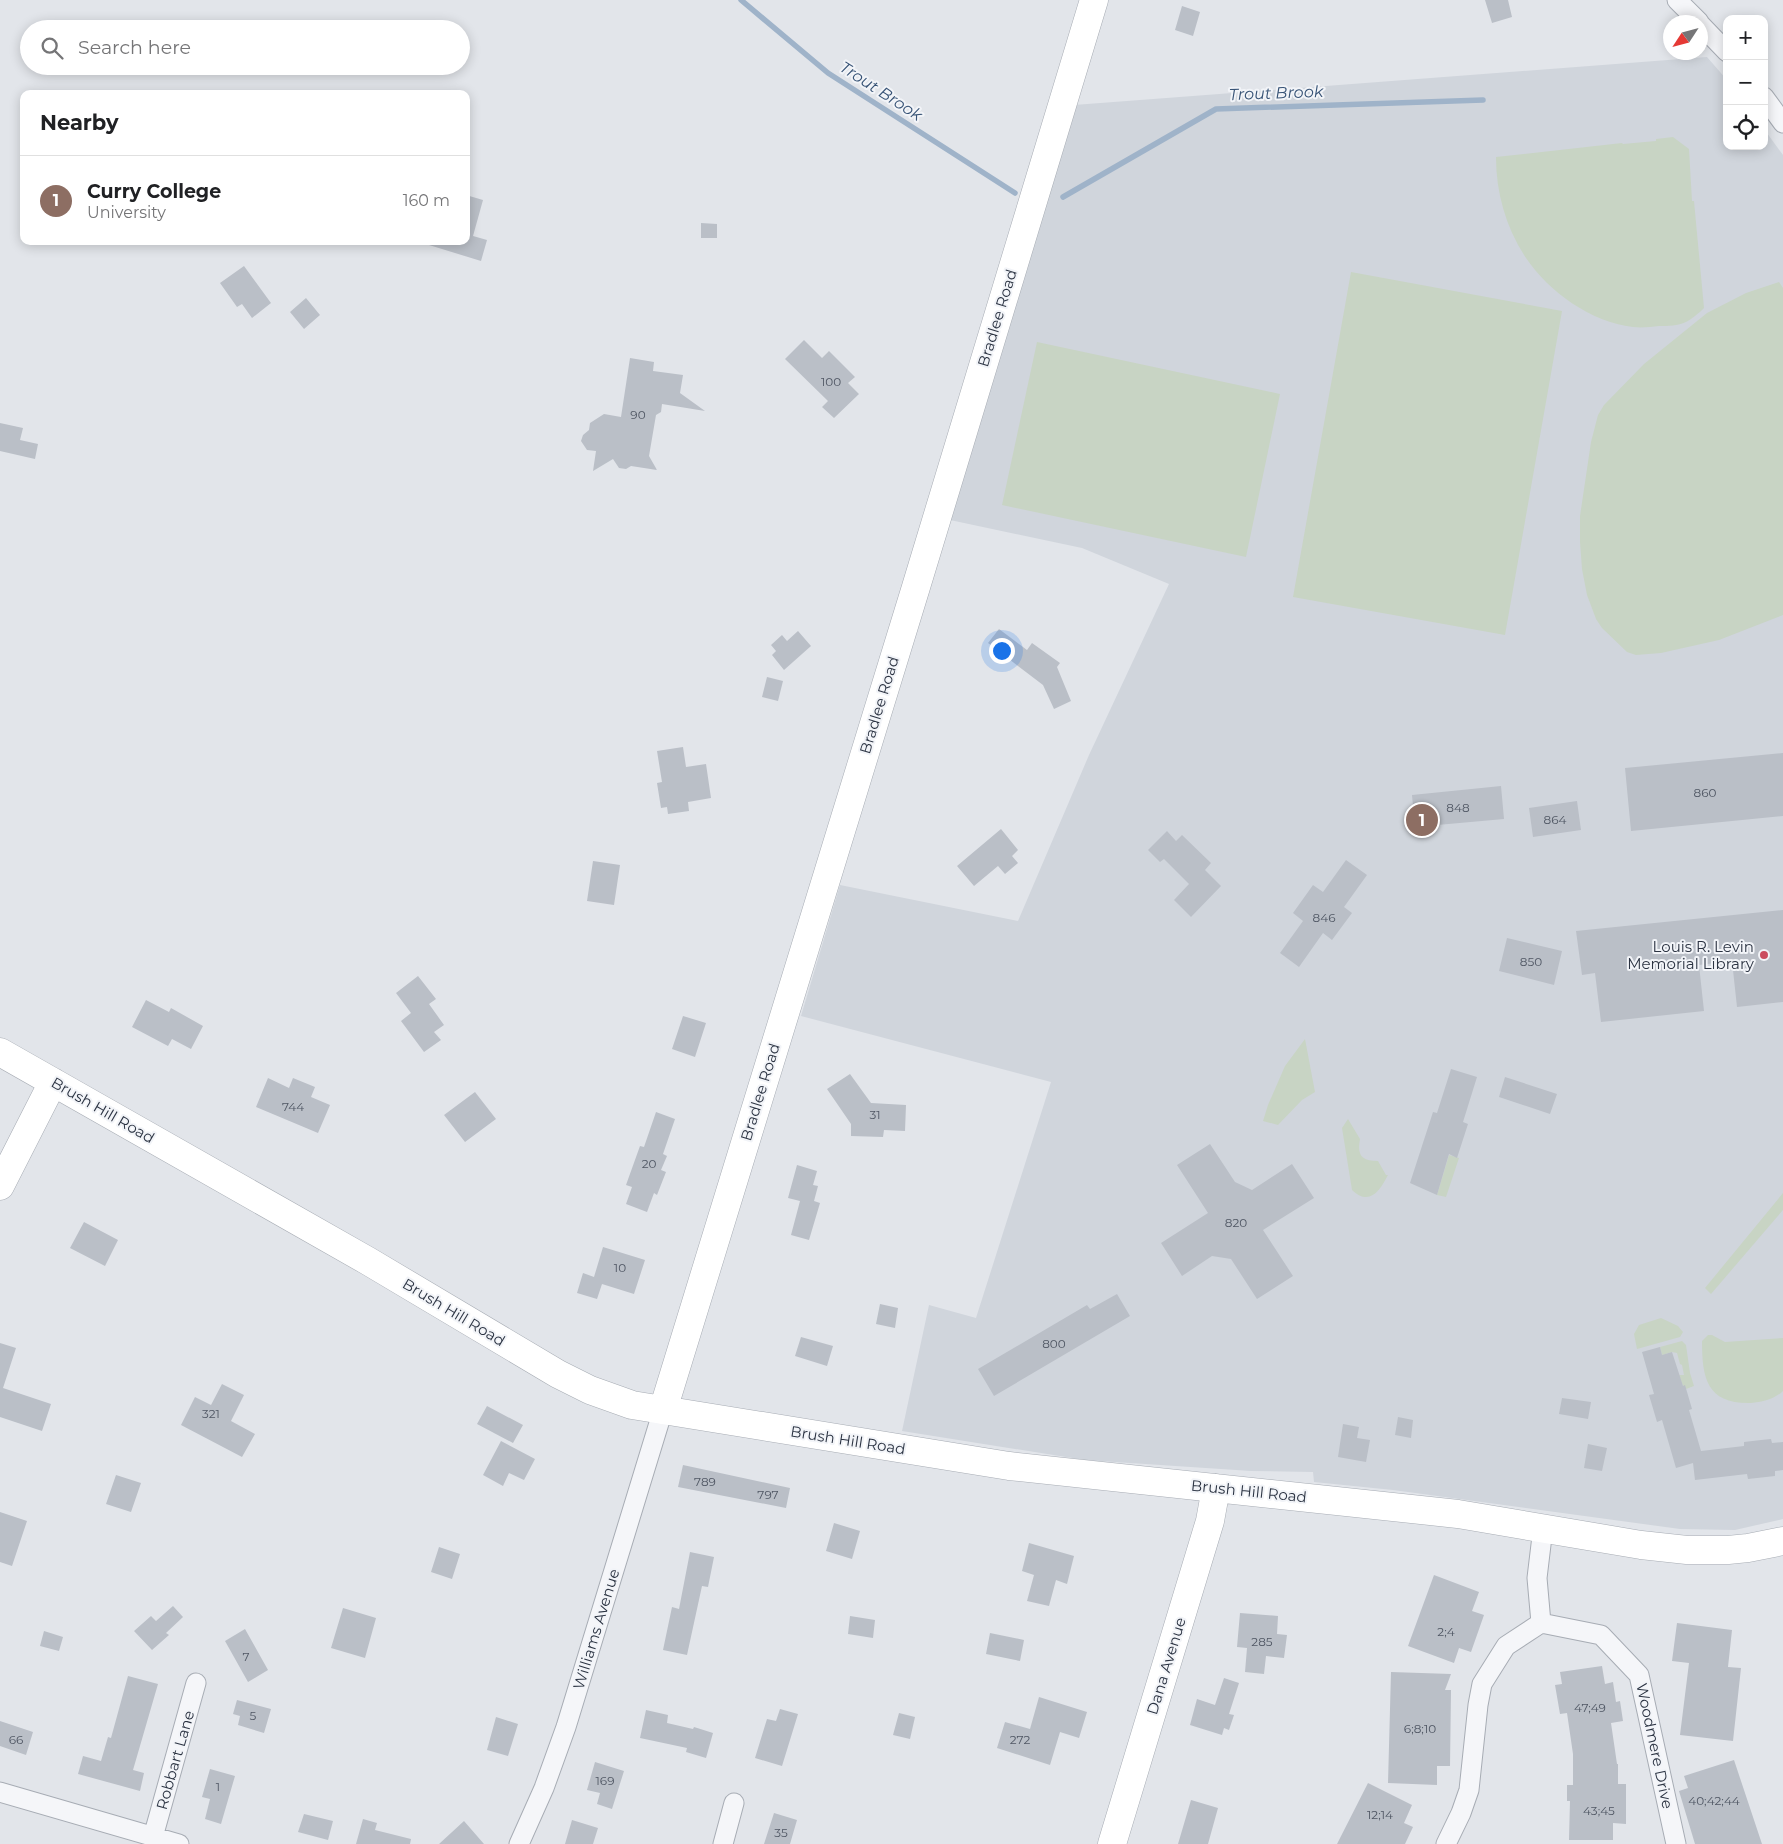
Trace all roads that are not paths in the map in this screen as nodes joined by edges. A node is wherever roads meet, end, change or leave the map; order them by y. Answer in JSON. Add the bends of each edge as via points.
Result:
{"nodes":[{"id":1,"x":1094,"y":0,"type":"edge"},
{"id":2,"x":1677,"y":0,"type":"edge"},
{"id":3,"x":1692,"y":15,"type":"edge"},
{"id":4,"x":1708,"y":32,"type":"edge"},
{"id":5,"x":1723,"y":48,"type":"edge"},
{"id":6,"x":1768,"y":102,"type":"edge"},
{"id":7,"x":1783,"y":123,"type":"edge"},
{"id":8,"x":0,"y":1052,"type":"edge"},
{"id":9,"x":54,"y":1082,"type":"junction"},
{"id":10,"x":0,"y":1186,"type":"edge"},
{"id":11,"x":663,"y":1410,"type":"junction"},
{"id":12,"x":1216,"y":1488,"type":"junction"},
{"id":13,"x":1543,"y":1528,"type":"junction"},
{"id":14,"x":1783,"y":1541,"type":"edge"},
{"id":15,"x":1541,"y":1623,"type":"junction"},
{"id":16,"x":196,"y":1684,"type":"dead end"},
{"id":17,"x":0,"y":1792,"type":"edge"},
{"id":18,"x":734,"y":1803,"type":"dead end"},
{"id":19,"x":149,"y":1839,"type":"edge"},
{"id":20,"x":179,"y":1844,"type":"edge"},
{"id":21,"x":519,"y":1844,"type":"edge"},
{"id":22,"x":723,"y":1844,"type":"edge"},
{"id":23,"x":1112,"y":1844,"type":"edge"},
{"id":24,"x":1446,"y":1844,"type":"edge"},
{"id":25,"x":1676,"y":1844,"type":"edge"}],
"edges":[{"from":1,"to":11,"type":"street","name":"Bradlee Road"},
{"from":2,"to":3,"type":"street"},
{"from":4,"to":5,"type":"street"},
{"from":6,"to":7,"type":"street"},
{"from":8,"to":9,"type":"street","name":"Brush Hill Road"},
{"from":9,"to":10,"type":"street"},
{"from":9,"to":11,"type":"street","name":"Brush Hill Road","via":[[368,1261],[558,1374],[622,1402]]},
{"from":11,"to":12,"type":"street","name":"Brush Hill Road","via":[[1018,1467]]},
{"from":11,"to":21,"type":"street","name":"Williams Avenue","via":[[566,1727]]},
{"from":12,"to":13,"type":"street","name":"Brush Hill Road","via":[[1458,1514]]},
{"from":12,"to":23,"type":"street","name":"Dana Avenue","via":[[1210,1521]]},
{"from":13,"to":14,"type":"street","name":"Brush Hill Road","via":[[1641,1546],[1687,1550],[1741,1548]]},
{"from":13,"to":15,"type":"street","via":[[1537,1578]]},
{"from":15,"to":24,"type":"street","via":[[1506,1646],[1482,1684],[1469,1790]]},
{"from":15,"to":25,"type":"street","name":"Woodmere Drive","via":[[1601,1635],[1640,1676]]},
{"from":16,"to":19,"type":"street","name":"Robbart Lane"},
{"from":17,"to":19,"type":"street"},
{"from":18,"to":22,"type":"street"},
{"from":19,"to":20,"type":"street"}]}
